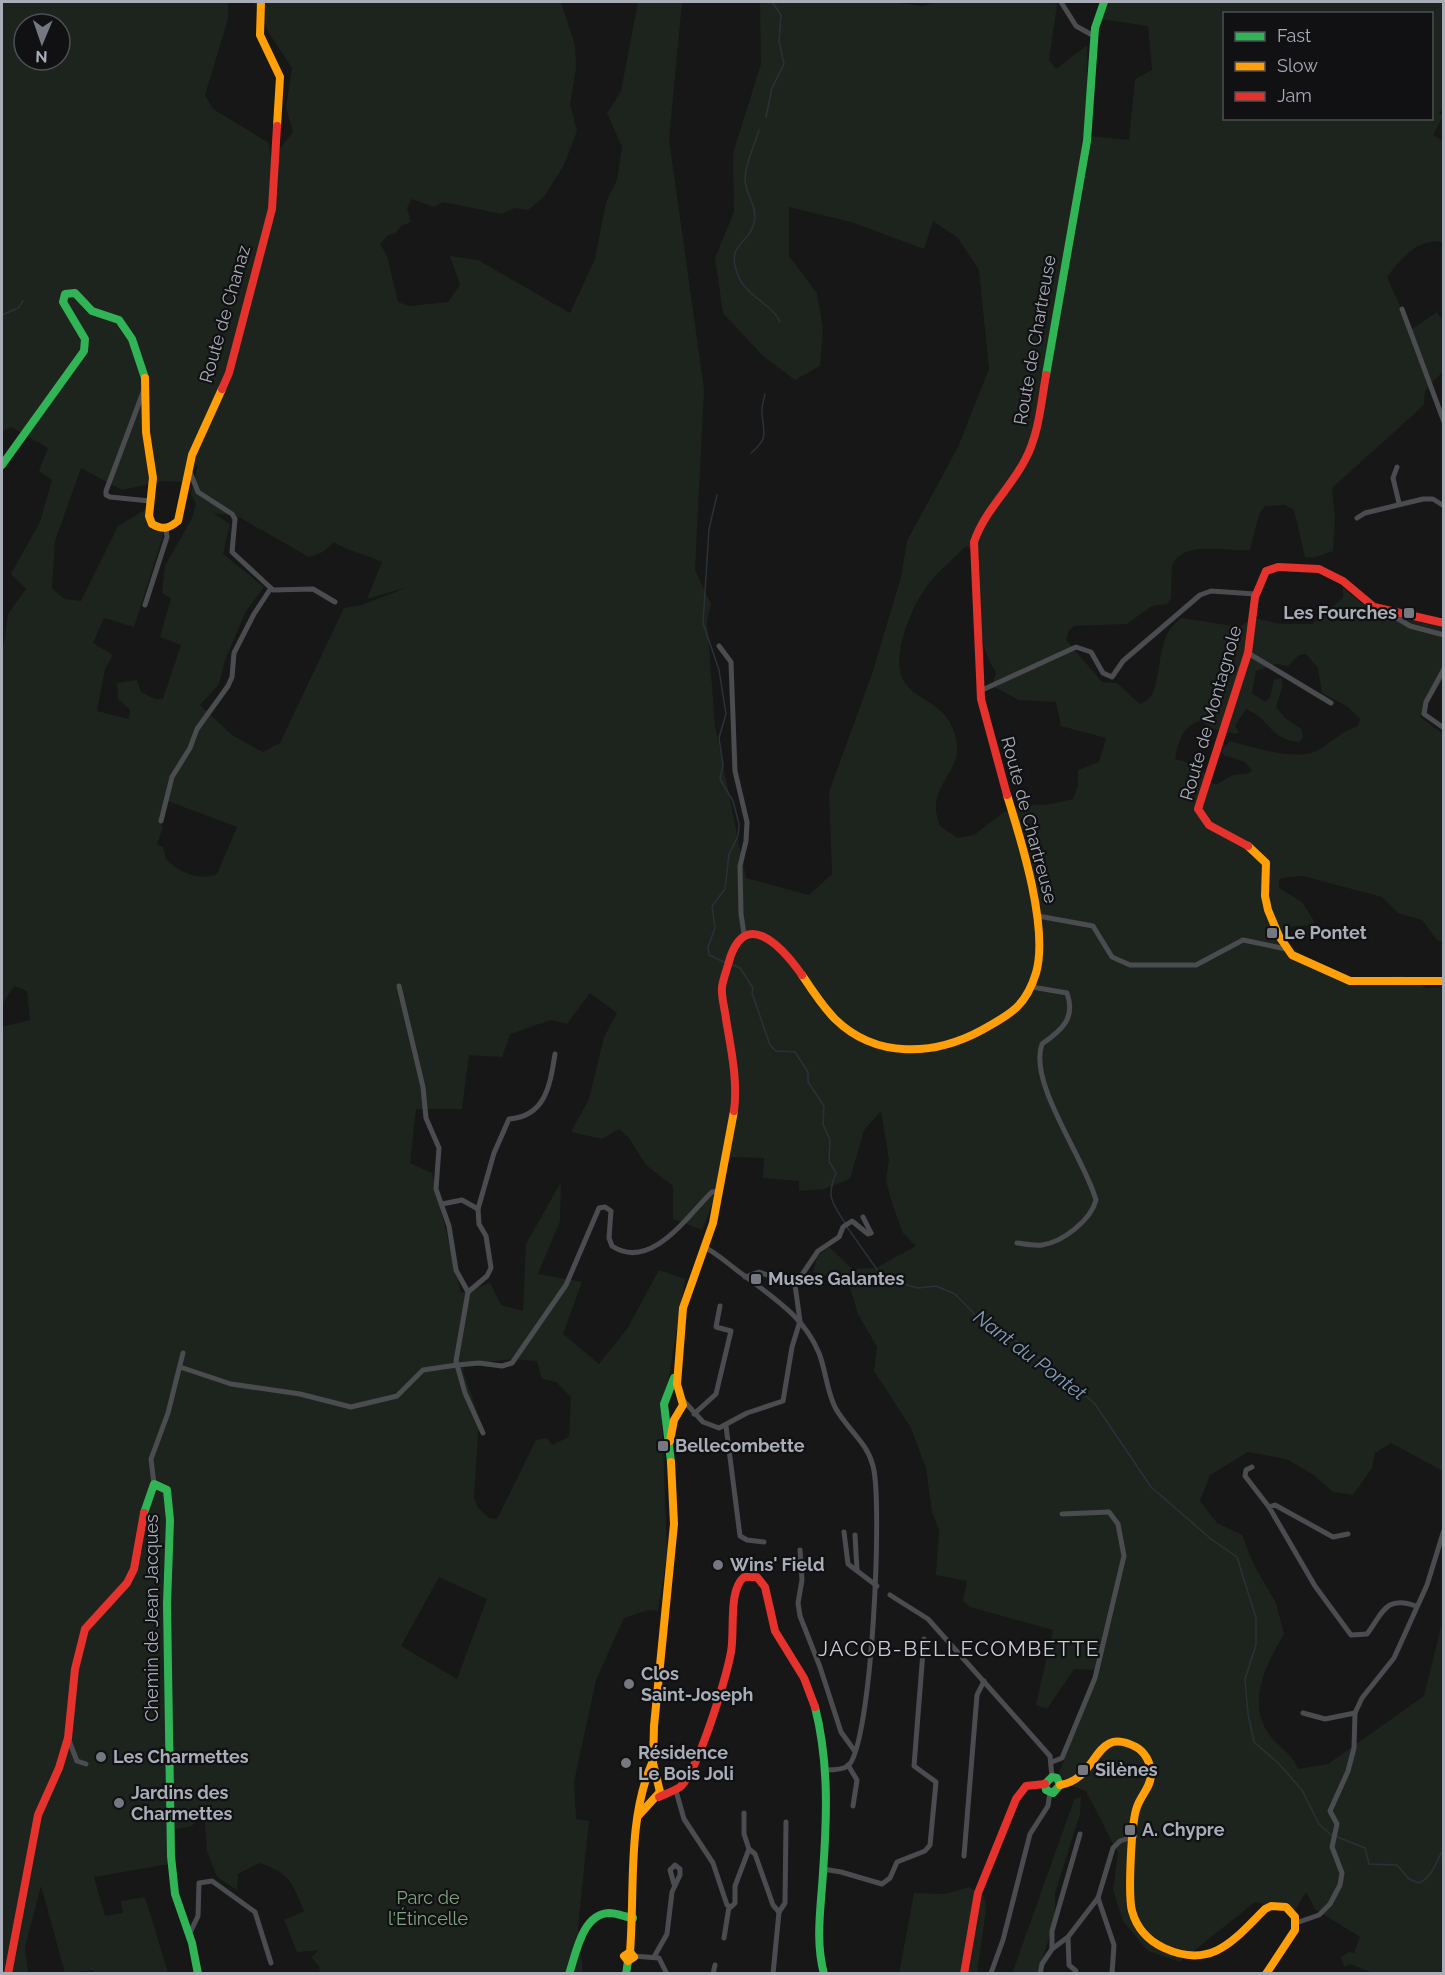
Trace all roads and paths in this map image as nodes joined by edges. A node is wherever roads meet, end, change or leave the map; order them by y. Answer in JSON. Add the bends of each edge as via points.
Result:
{"nodes":[{"id":1,"x":261,"y":2,"type":"edge"},
{"id":2,"x":1061,"y":2,"type":"edge"},
{"id":3,"x":1104,"y":2,"type":"edge"},
{"id":4,"x":1094,"y":36,"type":"junction"},
{"id":5,"x":1402,"y":309,"type":"dead end"},
{"id":6,"x":147,"y":382,"type":"junction"},
{"id":7,"x":1443,"y":422,"type":"edge"},
{"id":8,"x":2,"y":465,"type":"edge"},
{"id":9,"x":1397,"y":467,"type":"dead end"},
{"id":10,"x":189,"y":470,"type":"junction"},
{"id":11,"x":150,"y":501,"type":"junction"},
{"id":12,"x":1400,"y":503,"type":"junction"},
{"id":13,"x":1443,"y":506,"type":"edge"},
{"id":14,"x":1357,"y":518,"type":"dead end"},
{"id":15,"x":166,"y":529,"type":"junction"},
{"id":16,"x":271,"y":588,"type":"junction"},
{"id":17,"x":1255,"y":594,"type":"junction"},
{"id":18,"x":335,"y":602,"type":"dead end"},
{"id":19,"x":145,"y":605,"type":"dead end"},
{"id":20,"x":1387,"y":612,"type":"junction"},
{"id":21,"x":1443,"y":623,"type":"edge"},
{"id":22,"x":1443,"y":635,"type":"edge"},
{"id":23,"x":719,"y":646,"type":"dead end"},
{"id":24,"x":1248,"y":653,"type":"junction"},
{"id":25,"x":1443,"y":669,"type":"edge"},
{"id":26,"x":980,"y":691,"type":"junction"},
{"id":27,"x":1331,"y":703,"type":"dead end"},
{"id":28,"x":1443,"y":728,"type":"edge"},
{"id":29,"x":161,"y":818,"type":"dead end"},
{"id":30,"x":1038,"y":916,"type":"junction"},
{"id":31,"x":744,"y":934,"type":"junction"},
{"id":32,"x":1286,"y":949,"type":"junction"},
{"id":33,"x":1443,"y":981,"type":"edge"},
{"id":34,"x":399,"y":986,"type":"dead end"},
{"id":35,"x":1032,"y":987,"type":"junction"},
{"id":36,"x":555,"y":1054,"type":"dead end"},
{"id":37,"x":719,"y":1191,"type":"junction"},
{"id":38,"x":442,"y":1204,"type":"junction"},
{"id":39,"x":478,"y":1209,"type":"junction"},
{"id":40,"x":863,"y":1217,"type":"dead end"},
{"id":41,"x":1017,"y":1243,"type":"dead end"},
{"id":42,"x":705,"y":1247,"type":"junction"},
{"id":43,"x":745,"y":1277,"type":"junction"},
{"id":44,"x":795,"y":1285,"type":"junction"},
{"id":45,"x":468,"y":1292,"type":"junction"},
{"id":46,"x":720,"y":1306,"type":"dead end"},
{"id":47,"x":800,"y":1321,"type":"junction"},
{"id":48,"x":183,"y":1353,"type":"dead end"},
{"id":49,"x":680,"y":1353,"type":"junction"},
{"id":50,"x":457,"y":1365,"type":"junction"},
{"id":51,"x":180,"y":1367,"type":"junction"},
{"id":52,"x":668,"y":1396,"type":"junction"},
{"id":53,"x":681,"y":1398,"type":"junction"},
{"id":54,"x":666,"y":1410,"type":"junction"},
{"id":55,"x":679,"y":1412,"type":"junction"},
{"id":56,"x":694,"y":1414,"type":"junction"},
{"id":57,"x":726,"y":1426,"type":"junction"},
{"id":58,"x":483,"y":1433,"type":"dead end"},
{"id":59,"x":670,"y":1442,"type":"junction"},
{"id":60,"x":1252,"y":1467,"type":"dead end"},
{"id":61,"x":154,"y":1484,"type":"junction"},
{"id":62,"x":1269,"y":1507,"type":"junction"},
{"id":63,"x":1062,"y":1514,"type":"dead end"},
{"id":64,"x":1443,"y":1530,"type":"edge"},
{"id":65,"x":844,"y":1532,"type":"dead end"},
{"id":66,"x":1348,"y":1534,"type":"dead end"},
{"id":67,"x":855,"y":1535,"type":"dead end"},
{"id":68,"x":764,"y":1542,"type":"dead end"},
{"id":69,"x":800,"y":1550,"type":"dead end"},
{"id":70,"x":857,"y":1570,"type":"junction"},
{"id":71,"x":877,"y":1586,"type":"junction"},
{"id":72,"x":890,"y":1595,"type":"dead end"},
{"id":73,"x":1416,"y":1606,"type":"junction"},
{"id":74,"x":924,"y":1639,"type":"dead end"},
{"id":75,"x":984,"y":1681,"type":"junction"},
{"id":76,"x":1303,"y":1713,"type":"dead end"},
{"id":77,"x":1355,"y":1713,"type":"junction"},
{"id":78,"x":68,"y":1738,"type":"junction"},
{"id":79,"x":854,"y":1750,"type":"junction"},
{"id":80,"x":1052,"y":1762,"type":"junction"},
{"id":81,"x":652,"y":1763,"type":"junction"},
{"id":82,"x":86,"y":1764,"type":"dead end"},
{"id":83,"x":848,"y":1765,"type":"junction"},
{"id":84,"x":826,"y":1770,"type":"junction"},
{"id":85,"x":1052,"y":1777,"type":"junction"},
{"id":86,"x":645,"y":1783,"type":"junction"},
{"id":87,"x":1045,"y":1784,"type":"junction"},
{"id":88,"x":658,"y":1785,"type":"junction"},
{"id":89,"x":1060,"y":1785,"type":"junction"},
{"id":90,"x":676,"y":1791,"type":"junction"},
{"id":91,"x":1050,"y":1792,"type":"junction"},
{"id":92,"x":641,"y":1794,"type":"junction"},
{"id":93,"x":657,"y":1798,"type":"junction"},
{"id":94,"x":853,"y":1806,"type":"dead end"},
{"id":95,"x":744,"y":1813,"type":"dead end"},
{"id":96,"x":638,"y":1816,"type":"junction"},
{"id":97,"x":786,"y":1822,"type":"dead end"},
{"id":98,"x":1080,"y":1834,"type":"dead end"},
{"id":99,"x":1135,"y":1836,"type":"junction"},
{"id":100,"x":1115,"y":1845,"type":"junction"},
{"id":101,"x":748,"y":1849,"type":"junction"},
{"id":102,"x":1133,"y":1850,"type":"junction"},
{"id":103,"x":963,"y":1856,"type":"dead end"},
{"id":104,"x":823,"y":1869,"type":"junction"},
{"id":105,"x":674,"y":1884,"type":"dead end"},
{"id":106,"x":1098,"y":1898,"type":"junction"},
{"id":107,"x":729,"y":1907,"type":"junction"},
{"id":108,"x":779,"y":1912,"type":"junction"},
{"id":109,"x":633,"y":1918,"type":"junction"},
{"id":110,"x":1296,"y":1923,"type":"junction"},
{"id":111,"x":189,"y":1935,"type":"junction"},
{"id":112,"x":1068,"y":1937,"type":"junction"},
{"id":113,"x":724,"y":1938,"type":"dead end"},
{"id":114,"x":1052,"y":1949,"type":"junction"},
{"id":115,"x":630,"y":1956,"type":"junction"},
{"id":116,"x":654,"y":1957,"type":"junction"},
{"id":117,"x":271,"y":1963,"type":"dead end"},
{"id":118,"x":715,"y":1965,"type":"dead end"},
{"id":119,"x":1076,"y":1971,"type":"dead end"},
{"id":120,"x":991,"y":1973,"type":"edge"},
{"id":121,"x":8,"y":1974,"type":"edge"},
{"id":122,"x":198,"y":1974,"type":"edge"},
{"id":123,"x":569,"y":1974,"type":"edge"},
{"id":124,"x":626,"y":1974,"type":"edge"},
{"id":125,"x":667,"y":1974,"type":"edge"},
{"id":126,"x":713,"y":1974,"type":"edge"},
{"id":127,"x":773,"y":1974,"type":"edge"},
{"id":128,"x":824,"y":1974,"type":"edge"},
{"id":129,"x":964,"y":1974,"type":"edge"},
{"id":130,"x":1040,"y":1974,"type":"edge"},
{"id":131,"x":1112,"y":1974,"type":"edge"},
{"id":132,"x":1266,"y":1974,"type":"edge"}],
"edges":[{"from":1,"to":10,"type":"street","name":"Route de Chanaz","via":[[261,35],[280,77],[272,209],[229,373],[196,444]]},
{"from":2,"to":4,"type":"street","via":[[1077,26]]},
{"from":3,"to":4,"type":"street","name":"Route de Chartreuse"},
{"from":4,"to":26,"type":"street","name":"Route de Chartreuse","via":[[1087,141],[1037,429],[1025,460],[975,536]]},
{"from":5,"to":7,"type":"street"},
{"from":6,"to":8,"type":"street","via":[[123,324],[112,316],[92,311],[75,293],[65,294],[64,304],[85,339],[84,351]]},
{"from":6,"to":11,"type":"street","via":[[146,432],[153,478]]},
{"from":6,"to":11,"type":"street","via":[[106,495]]},
{"from":9,"to":12,"type":"street","via":[[1393,478]]},
{"from":10,"to":15,"type":"street","name":"Route de Chanaz","via":[[178,520]]},
{"from":10,"to":16,"type":"street","via":[[198,492],[235,519],[235,557]]},
{"from":11,"to":15,"type":"street","via":[[150,521]]},
{"from":12,"to":13,"type":"street","via":[[1428,498]]},
{"from":12,"to":14,"type":"street"},
{"from":15,"to":19,"type":"street","via":[[167,537]]},
{"from":16,"to":18,"type":"street","via":[[313,589]]},
{"from":16,"to":29,"type":"street","via":[[234,653],[228,686],[197,729],[172,777]]},
{"from":17,"to":20,"type":"street","name":"Route de Montagnole","via":[[1260,578],[1270,568],[1311,567],[1334,575],[1367,603]]},
{"from":17,"to":24,"type":"street","name":"Route de Montagnole"},
{"from":17,"to":26,"type":"street","via":[[1211,591],[1200,595],[1123,662],[1112,677],[1104,673],[1091,652],[1076,647]]},
{"from":20,"to":21,"type":"street","name":"Route de Montagnole"},
{"from":20,"to":22,"type":"street","via":[[1410,626]]},
{"from":23,"to":31,"type":"street","via":[[732,662],[735,771],[747,822],[740,866]]},
{"from":24,"to":27,"type":"street"},
{"from":24,"to":32,"type":"street","name":"Route de Montagnole","via":[[1198,812],[1266,863],[1265,897]]},
{"from":25,"to":28,"type":"street","via":[[1424,714]]},
{"from":26,"to":30,"type":"street","name":"Route de Chartreuse"},
{"from":30,"to":32,"type":"street","via":[[1093,926],[1112,957],[1130,965],[1196,964],[1243,940]]},
{"from":30,"to":35,"type":"street","name":"Route de Chartreuse"},
{"from":31,"to":35,"type":"street","via":[[765,939],[788,957],[842,1025],[872,1043],[902,1051],[943,1047],[978,1033],[1011,1014]]},
{"from":31,"to":37,"type":"street","via":[[736,941],[729,958],[722,995],[736,1100]]},
{"from":32,"to":33,"type":"street","via":[[1315,967],[1350,981]]},
{"from":34,"to":38,"type":"street","via":[[423,1087],[426,1119],[439,1148],[436,1189]]},
{"from":35,"to":41,"type":"street","via":[[1066,993],[1071,1003],[1071,1013],[1062,1029],[1042,1044],[1038,1068],[1043,1087],[1096,1200],[1086,1219],[1054,1241],[1042,1245]]},
{"from":36,"to":39,"type":"street","via":[[551,1080],[537,1109],[523,1118],[509,1119],[494,1153]]},
{"from":37,"to":42,"type":"street"},
{"from":37,"to":50,"type":"street","via":[[712,1192],[654,1248],[642,1252],[612,1246],[611,1211],[599,1208],[566,1284],[512,1363]]},
{"from":38,"to":39,"type":"street","via":[[462,1200]]},
{"from":38,"to":45,"type":"street","via":[[456,1270]]},
{"from":39,"to":45,"type":"street","via":[[491,1268]]},
{"from":40,"to":44,"type":"street","via":[[870,1234],[855,1221],[846,1225],[838,1237],[819,1251]]},
{"from":42,"to":43,"type":"street"},
{"from":42,"to":49,"type":"street","via":[[683,1308]]},
{"from":43,"to":44,"type":"street","via":[[759,1272]]},
{"from":43,"to":47,"type":"street"},
{"from":44,"to":47,"type":"street"},
{"from":45,"to":50,"type":"street"},
{"from":46,"to":56,"type":"street","via":[[716,1327],[731,1331],[718,1386],[716,1394]]},
{"from":47,"to":57,"type":"street","via":[[783,1401],[747,1413]]},
{"from":47,"to":71,"type":"street","via":[[818,1352],[836,1410],[866,1447],[873,1464]]},
{"from":48,"to":51,"type":"street"},
{"from":49,"to":52,"type":"street"},
{"from":49,"to":53,"type":"street"},
{"from":50,"to":51,"type":"street","via":[[419,1372],[397,1396],[351,1407],[300,1394],[231,1384]]},
{"from":50,"to":58,"type":"street"},
{"from":51,"to":61,"type":"street","via":[[151,1459]]},
{"from":52,"to":53,"type":"street"},
{"from":52,"to":54,"type":"street","via":[[664,1402]]},
{"from":53,"to":55,"type":"street"},
{"from":53,"to":56,"type":"street"},
{"from":54,"to":55,"type":"street"},
{"from":54,"to":59,"type":"street"},
{"from":55,"to":56,"type":"street"},
{"from":55,"to":59,"type":"street"},
{"from":56,"to":57,"type":"street","via":[[713,1428]]},
{"from":57,"to":68,"type":"street","via":[[740,1536]]},
{"from":59,"to":81,"type":"street","via":[[673,1554]]},
{"from":60,"to":62,"type":"street","via":[[1245,1476]]},
{"from":61,"to":78,"type":"street","via":[[144,1514],[135,1569],[85,1629],[75,1670]]},
{"from":61,"to":111,"type":"street","name":"Chemin de Jean Jacques","via":[[167,1490],[170,1512],[171,1856],[175,1894]]},
{"from":62,"to":66,"type":"street","via":[[1275,1505],[1333,1537]]},
{"from":62,"to":73,"type":"street","via":[[1315,1586],[1351,1635],[1367,1634],[1389,1604]]},
{"from":63,"to":80,"type":"street","via":[[1108,1512],[1118,1524],[1124,1556],[1095,1678],[1062,1758]]},
{"from":64,"to":73,"type":"street","via":[[1427,1585]]},
{"from":65,"to":70,"type":"street","via":[[845,1558]]},
{"from":67,"to":70,"type":"street"},
{"from":69,"to":79,"type":"street","via":[[800,1616],[841,1732]]},
{"from":70,"to":71,"type":"street"},
{"from":71,"to":79,"type":"street","via":[[866,1702]]},
{"from":72,"to":75,"type":"street","via":[[928,1619]]},
{"from":73,"to":77,"type":"street","via":[[1394,1658]]},
{"from":74,"to":104,"type":"street","via":[[914,1766],[936,1782],[930,1845],[925,1851],[897,1862],[890,1878],[882,1884]]},
{"from":75,"to":80,"type":"street"},
{"from":75,"to":103,"type":"street","via":[[977,1695]]},
{"from":76,"to":77,"type":"street","via":[[1326,1719]]},
{"from":77,"to":110,"type":"street","via":[[1354,1748],[1330,1811],[1337,1824],[1332,1847],[1342,1873],[1337,1893],[1319,1915]]},
{"from":78,"to":82,"type":"street","via":[[77,1761]]},
{"from":78,"to":121,"type":"street","via":[[38,1815]]},
{"from":79,"to":83,"type":"street"},
{"from":80,"to":85,"type":"street"},
{"from":81,"to":86,"type":"street"},
{"from":81,"to":88,"type":"street"},
{"from":83,"to":84,"type":"street"},
{"from":83,"to":94,"type":"street","via":[[857,1780]]},
{"from":84,"to":90,"type":"street","via":[[813,1701],[770,1620],[765,1585],[750,1576],[739,1581],[734,1590],[731,1653],[712,1722]]},
{"from":84,"to":104,"type":"street"},
{"from":85,"to":87,"type":"street"},
{"from":85,"to":89,"type":"street"},
{"from":86,"to":88,"type":"street"},
{"from":86,"to":92,"type":"street"},
{"from":87,"to":91,"type":"street"},
{"from":87,"to":129,"type":"street","via":[[1026,1786],[1016,1799],[978,1893]]},
{"from":88,"to":90,"type":"street"},
{"from":88,"to":93,"type":"street"},
{"from":89,"to":91,"type":"street","via":[[1057,1791]]},
{"from":89,"to":99,"type":"street","via":[[1071,1786],[1083,1779],[1097,1752],[1107,1744],[1125,1742],[1138,1748],[1147,1758],[1151,1775],[1136,1808]]},
{"from":90,"to":93,"type":"street"},
{"from":90,"to":107,"type":"street","via":[[684,1819],[712,1863]]},
{"from":91,"to":120,"type":"street","via":[[1048,1806],[1030,1834]]},
{"from":92,"to":93,"type":"street","via":[[648,1801]]},
{"from":92,"to":96,"type":"street"},
{"from":93,"to":96,"type":"street"},
{"from":95,"to":101,"type":"street"},
{"from":96,"to":109,"type":"street"},
{"from":97,"to":108,"type":"street","via":[[785,1903]]},
{"from":98,"to":114,"type":"street","via":[[1052,1932]]},
{"from":99,"to":100,"type":"street"},
{"from":99,"to":102,"type":"street"},
{"from":100,"to":102,"type":"street"},
{"from":100,"to":106,"type":"street"},
{"from":101,"to":107,"type":"street","via":[[735,1887],[735,1903]]},
{"from":101,"to":108,"type":"street","via":[[755,1854]]},
{"from":102,"to":110,"type":"street","via":[[1128,1885],[1130,1908],[1143,1932],[1166,1950],[1198,1955],[1226,1948],[1271,1906],[1286,1907]]},
{"from":104,"to":128,"type":"street","via":[[819,1959]]},
{"from":105,"to":116,"type":"street","via":[[667,1934]]},
{"from":106,"to":112,"type":"street"},
{"from":106,"to":131,"type":"street","via":[[1114,1945]]},
{"from":107,"to":113,"type":"street"},
{"from":108,"to":127,"type":"street"},
{"from":109,"to":115,"type":"street"},
{"from":109,"to":123,"type":"street","via":[[610,1913],[596,1918],[586,1930]]},
{"from":110,"to":132,"type":"street"},
{"from":111,"to":117,"type":"street","via":[[198,1916],[199,1883],[212,1881],[255,1912]]},
{"from":111,"to":122,"type":"street","name":"Chemin de Jean Jacques"},
{"from":112,"to":114,"type":"street"},
{"from":112,"to":119,"type":"street","via":[[1069,1965]]},
{"from":114,"to":130,"type":"street"},
{"from":115,"to":116,"type":"street"},
{"from":115,"to":124,"type":"street"},
{"from":116,"to":125,"type":"street","via":[[662,1960]]},
{"from":118,"to":126,"type":"street"}]}
